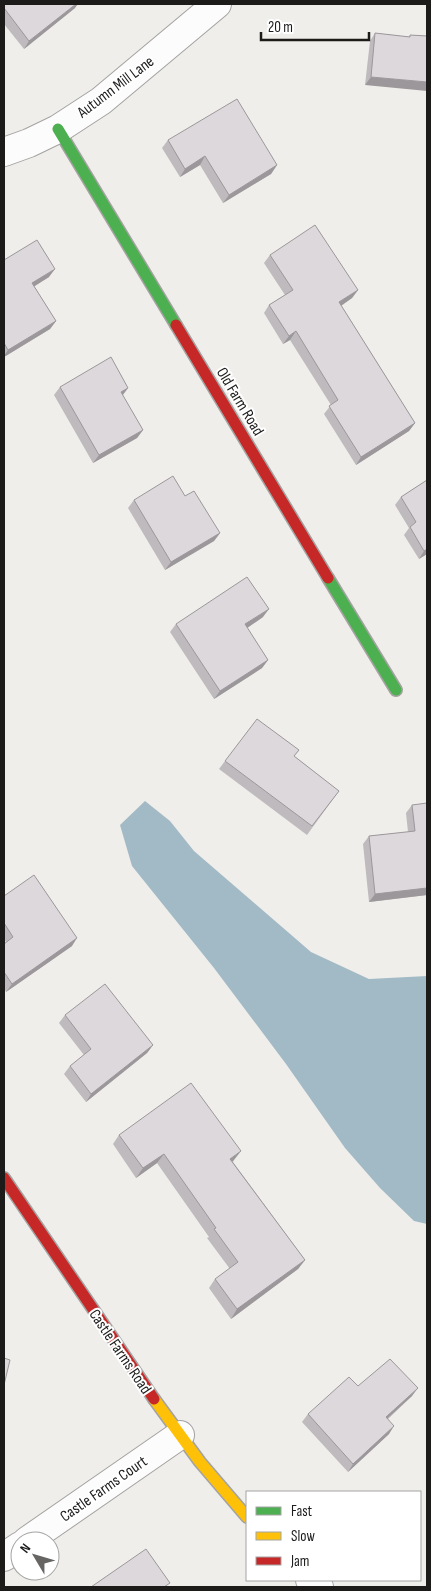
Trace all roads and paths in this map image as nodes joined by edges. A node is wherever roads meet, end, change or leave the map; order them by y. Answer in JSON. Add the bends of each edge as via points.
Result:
{"nodes":[{"id":1,"x":217,"y":4,"type":"edge"},
{"id":2,"x":58,"y":129,"type":"junction"},
{"id":3,"x":4,"y":152,"type":"edge"},
{"id":4,"x":396,"y":690,"type":"dead end"},
{"id":5,"x":4,"y":1178,"type":"edge"},
{"id":6,"x":180,"y":1435,"type":"junction"},
{"id":7,"x":246,"y":1517,"type":"edge"},
{"id":8,"x":41,"y":1531,"type":"edge"}],
"edges":[{"from":1,"to":2,"type":"street","name":"Autumn Mill Lane","via":[[106,97]]},
{"from":2,"to":3,"type":"street","name":"Autumn Mill Lane"},
{"from":2,"to":4,"type":"street","name":"Old Farm Road"},
{"from":5,"to":6,"type":"street","name":"Castle Farms Road"},
{"from":6,"to":7,"type":"street","name":"Castle Farms Road"},
{"from":6,"to":8,"type":"street","name":"Castle Farms Court"}]}
